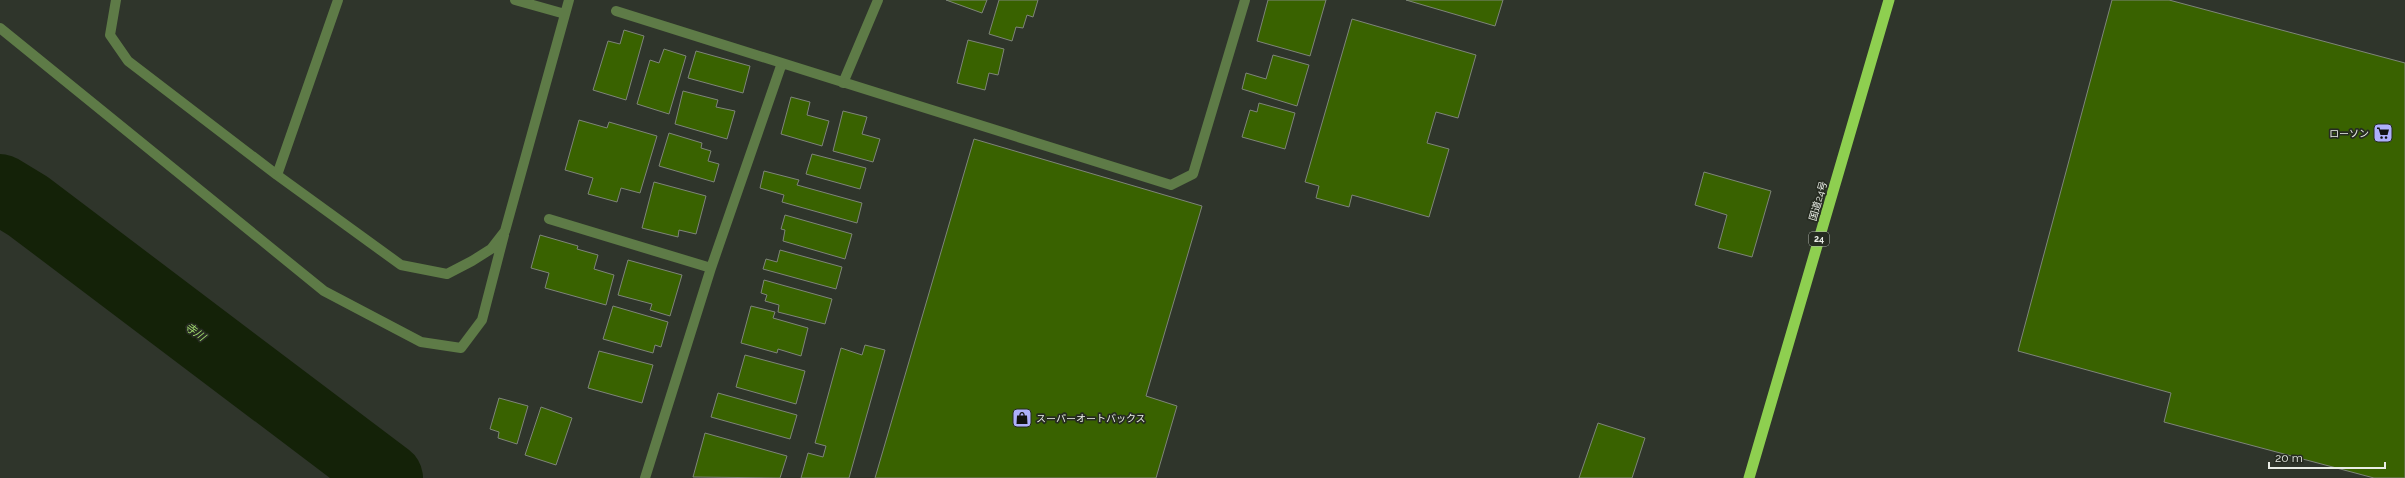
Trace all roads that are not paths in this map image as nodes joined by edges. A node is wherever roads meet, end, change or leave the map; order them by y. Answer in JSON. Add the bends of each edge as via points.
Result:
{"nodes":[{"id":1,"x":116,"y":0,"type":"edge"},
{"id":2,"x":338,"y":0,"type":"edge"},
{"id":3,"x":515,"y":0,"type":"edge"},
{"id":4,"x":569,"y":0,"type":"edge"},
{"id":5,"x":878,"y":0,"type":"edge"},
{"id":6,"x":1246,"y":0,"type":"edge"},
{"id":7,"x":1889,"y":0,"type":"edge"},
{"id":8,"x":616,"y":11,"type":"dead end"},
{"id":9,"x":565,"y":14,"type":"junction"},
{"id":10,"x":0,"y":28,"type":"edge"},
{"id":11,"x":782,"y":63,"type":"junction"},
{"id":12,"x":843,"y":83,"type":"junction"},
{"id":13,"x":277,"y":175,"type":"junction"},
{"id":14,"x":549,"y":218,"type":"dead end"},
{"id":15,"x":505,"y":231,"type":"junction"},
{"id":16,"x":711,"y":268,"type":"junction"},
{"id":17,"x":645,"y":478,"type":"edge"},
{"id":18,"x":1749,"y":478,"type":"edge"}],
"edges":[{"from":1,"to":13,"type":"street","via":[[110,35],[128,61]]},
{"from":2,"to":13,"type":"street"},
{"from":3,"to":9,"type":"street"},
{"from":4,"to":9,"type":"street"},
{"from":5,"to":12,"type":"street"},
{"from":6,"to":12,"type":"street","via":[[1193,174],[1171,185]]},
{"from":7,"to":18,"type":"highway","name":"国道24号","number":"24"},
{"from":8,"to":11,"type":"street"},
{"from":9,"to":15,"type":"street"},
{"from":10,"to":15,"type":"street","via":[[324,291],[421,342],[461,348],[482,320]]},
{"from":11,"to":12,"type":"street"},
{"from":11,"to":16,"type":"street"},
{"from":13,"to":15,"type":"street","via":[[402,265],[447,274],[491,249]]},
{"from":14,"to":16,"type":"street"},
{"from":16,"to":17,"type":"street"}]}
